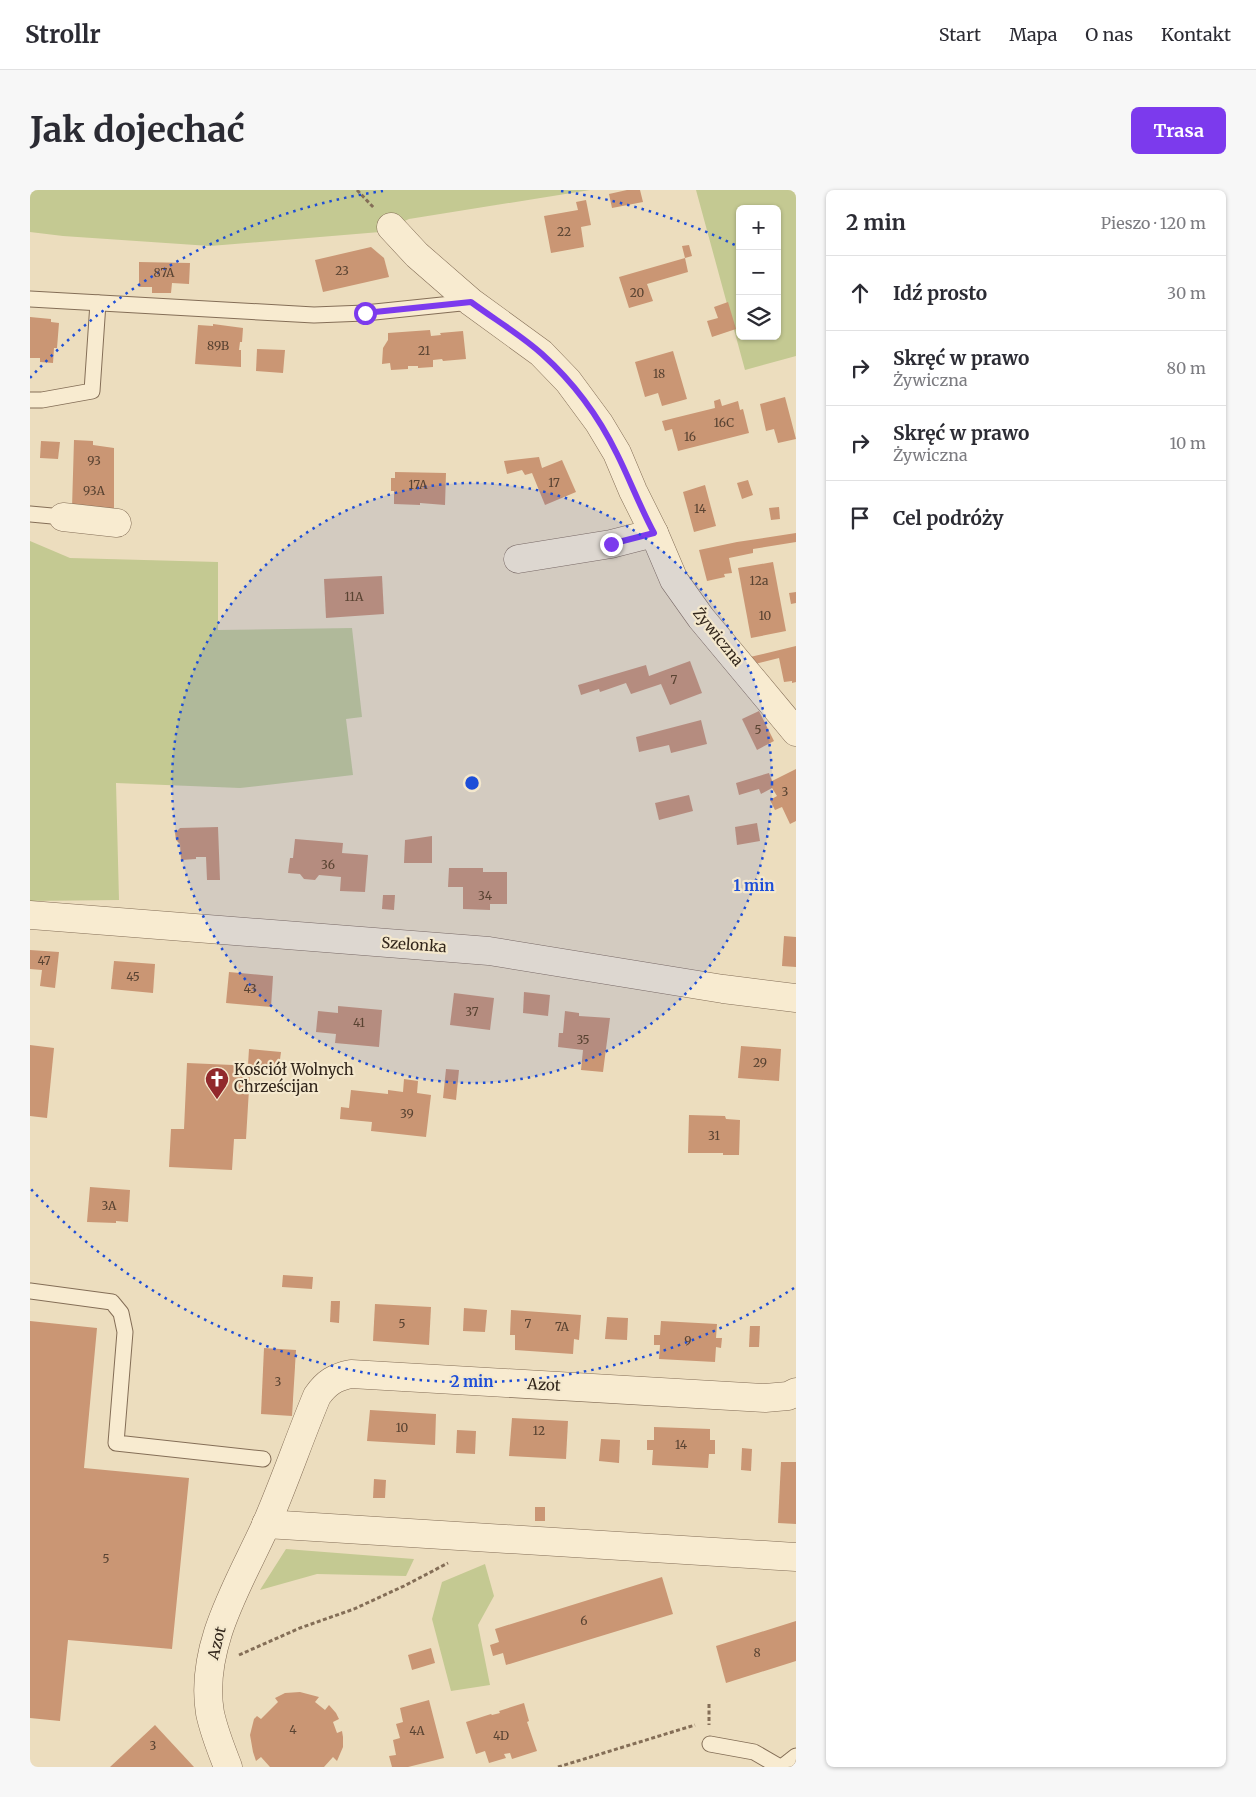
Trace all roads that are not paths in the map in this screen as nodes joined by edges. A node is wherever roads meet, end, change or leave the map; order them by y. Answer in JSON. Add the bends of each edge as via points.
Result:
{"nodes":[{"id":1,"x":391,"y":227,"type":"dead end"},
{"id":2,"x":30,"y":298,"type":"edge"},
{"id":3,"x":471,"y":302,"type":"junction"},
{"id":4,"x":98,"y":303,"type":"junction"},
{"id":5,"x":30,"y":400,"type":"edge"},
{"id":6,"x":30,"y":514,"type":"edge"},
{"id":7,"x":63,"y":517,"type":"joint"},
{"id":8,"x":118,"y":522,"type":"dead end"},
{"id":9,"x":654,"y":533,"type":"junction"},
{"id":10,"x":518,"y":559,"type":"dead end"},
{"id":11,"x":796,"y":732,"type":"edge"},
{"id":12,"x":30,"y":915,"type":"edge"},
{"id":13,"x":796,"y":998,"type":"edge"},
{"id":14,"x":30,"y":1291,"type":"edge"},
{"id":15,"x":796,"y":1392,"type":"edge"},
{"id":16,"x":263,"y":1459,"type":"dead end"},
{"id":17,"x":266,"y":1524,"type":"junction"},
{"id":18,"x":796,"y":1557,"type":"edge"},
{"id":19,"x":710,"y":1744,"type":"dead end"},
{"id":20,"x":796,"y":1756,"type":"edge"},
{"id":21,"x":228,"y":1767,"type":"edge"},
{"id":22,"x":781,"y":1767,"type":"edge"}],
"edges":[{"from":1,"to":3,"type":"street","name":"Żywiczna","via":[[417,255]]},
{"from":2,"to":4,"type":"lane"},
{"from":3,"to":4,"type":"lane","via":[[314,315]]},
{"from":3,"to":9,"type":"street","name":"Żywiczna","via":[[541,353],[568,380],[617,453]]},
{"from":4,"to":5,"type":"lane","via":[[92,391]]},
{"from":6,"to":7,"type":"lane"},
{"from":7,"to":8,"type":"street"},
{"from":9,"to":10,"type":"street","via":[[611,544]]},
{"from":9,"to":11,"type":"street","name":"Żywiczna","via":[[674,580],[701,618]]},
{"from":12,"to":13,"type":"street","name":"Szelonka","via":[[489,950]]},
{"from":14,"to":16,"type":"lane","via":[[112,1302],[122,1313],[125,1332],[116,1443]]},
{"from":15,"to":17,"type":"street","name":"Azot","via":[[765,1398],[351,1374],[340,1376],[331,1380],[317,1396]]},
{"from":17,"to":18,"type":"street"},
{"from":17,"to":21,"type":"street","name":"Azot","via":[[226,1610],[213,1649],[210,1712]]},
{"from":19,"to":22,"type":"lane","via":[[754,1752]]},
{"from":20,"to":22,"type":"lane"}]}
